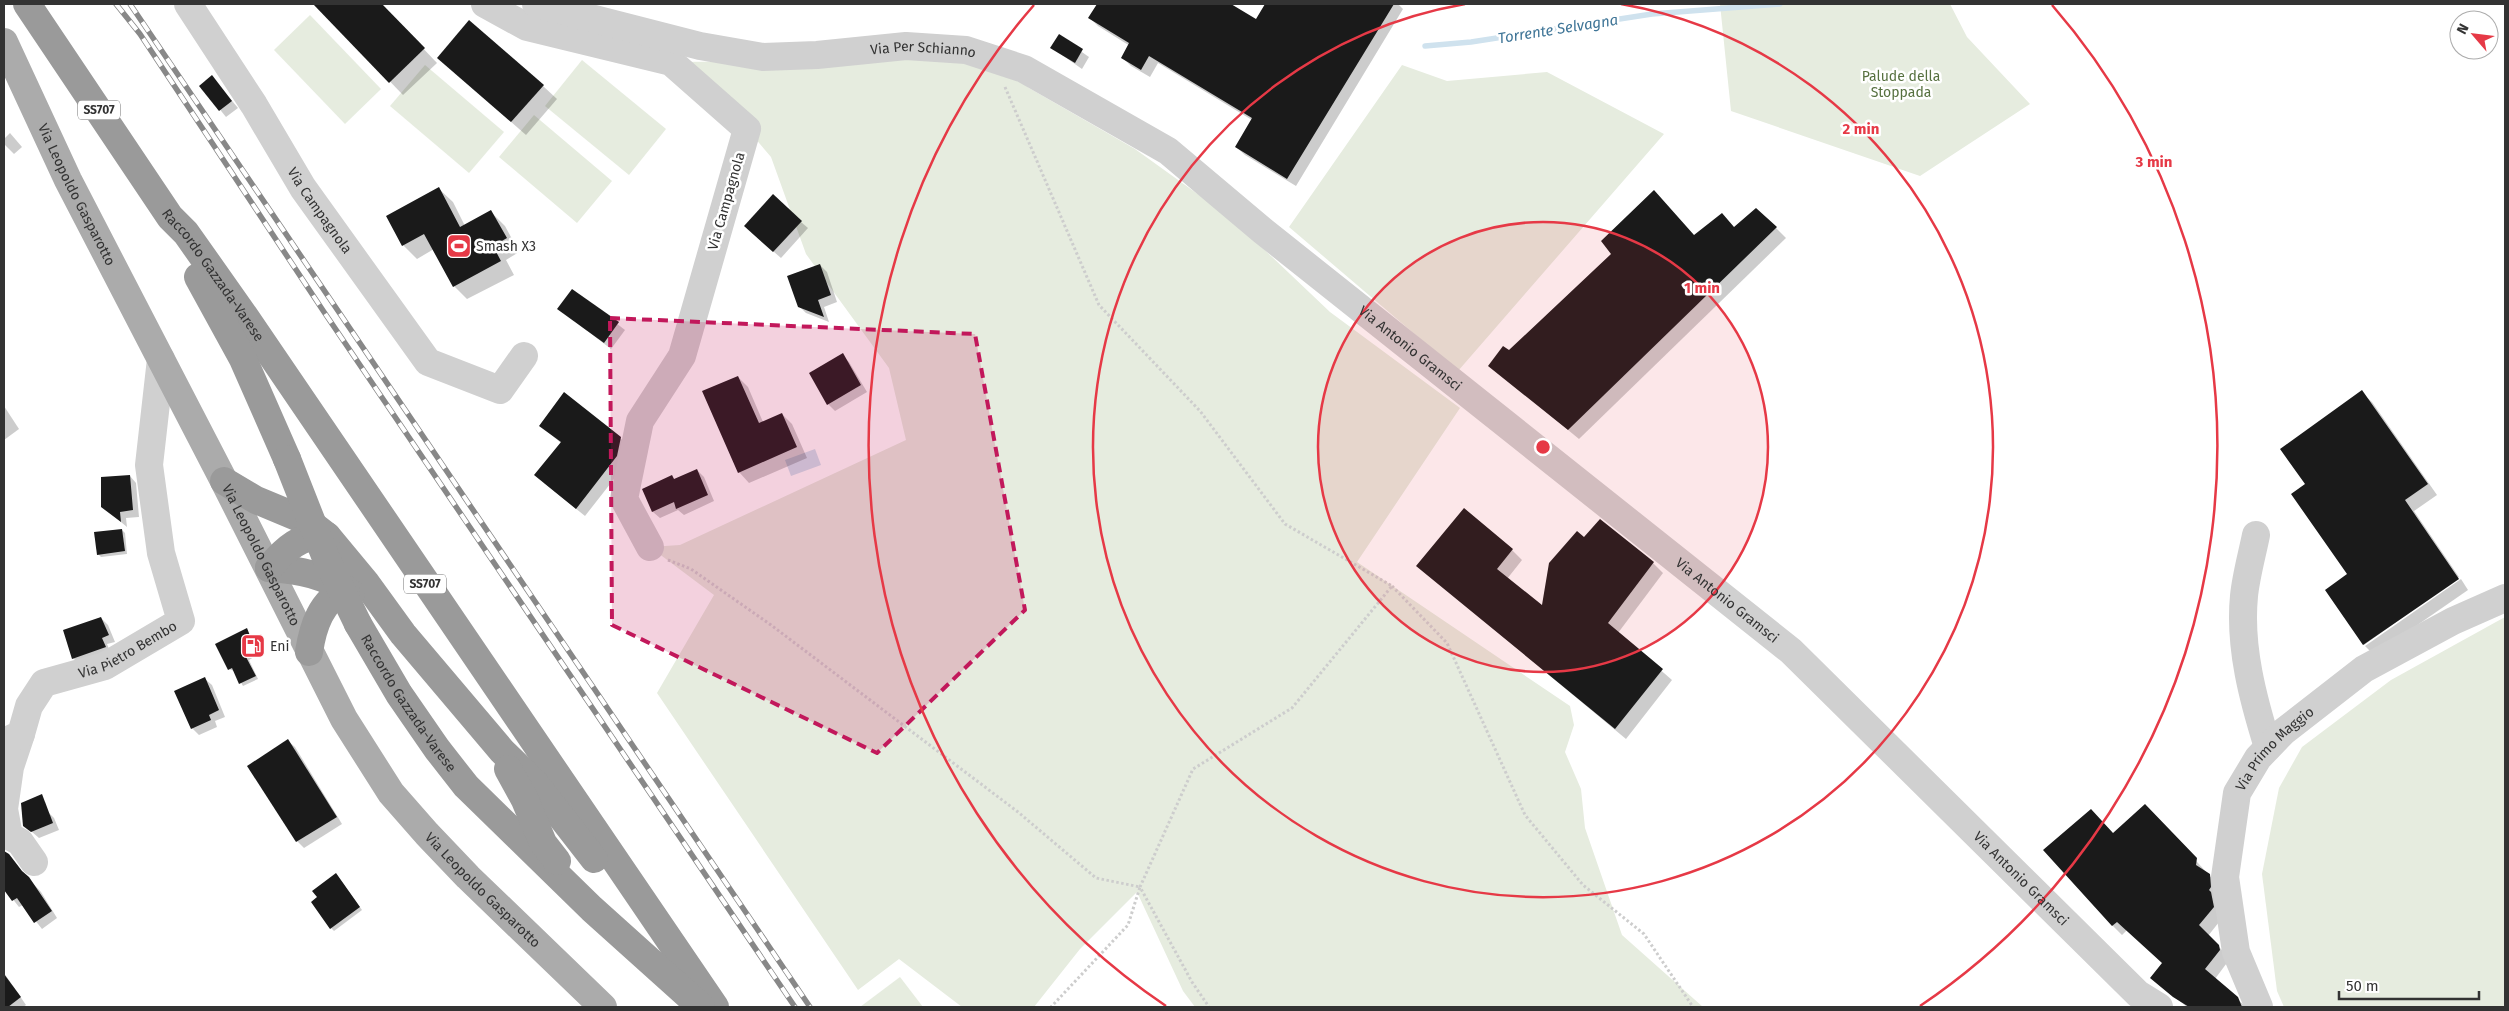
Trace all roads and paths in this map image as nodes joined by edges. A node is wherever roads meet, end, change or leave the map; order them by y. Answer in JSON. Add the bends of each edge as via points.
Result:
{"nodes":[{"id":1,"x":27,"y":4,"type":"edge"},
{"id":2,"x":188,"y":4,"type":"edge"},
{"id":3,"x":485,"y":4,"type":"edge"},
{"id":4,"x":536,"y":4,"type":"edge"},
{"id":5,"x":4,"y":42,"type":"edge"},
{"id":6,"x":993,"y":59,"type":"junction"},
{"id":7,"x":170,"y":217,"type":"junction"},
{"id":8,"x":1264,"y":231,"type":"joint"},
{"id":9,"x":524,"y":356,"type":"dead end"},
{"id":10,"x":161,"y":359,"type":"junction"},
{"id":11,"x":224,"y":481,"type":"junction"},
{"id":12,"x":2256,"y":535,"type":"dead end"},
{"id":13,"x":327,"y":536,"type":"junction"},
{"id":14,"x":657,"y":553,"type":"joint"},
{"id":15,"x":269,"y":568,"type":"junction"},
{"id":16,"x":1392,"y":586,"type":"junction"},
{"id":17,"x":346,"y":589,"type":"junction"},
{"id":18,"x":2505,"y":598,"type":"edge"},
{"id":19,"x":403,"y":634,"type":"junction"},
{"id":20,"x":309,"y":652,"type":"junction"},
{"id":21,"x":12,"y":738,"type":"edge"},
{"id":22,"x":2268,"y":747,"type":"junction"},
{"id":23,"x":502,"y":751,"type":"junction"},
{"id":24,"x":34,"y":862,"type":"dead end"},
{"id":25,"x":1140,"y":887,"type":"junction"},
{"id":26,"x":678,"y":954,"type":"junction"},
{"id":27,"x":692,"y":999,"type":"edge"},
{"id":28,"x":603,"y":1007,"type":"edge"},
{"id":29,"x":715,"y":1007,"type":"edge"},
{"id":30,"x":1051,"y":1007,"type":"edge"},
{"id":31,"x":1209,"y":1007,"type":"edge"},
{"id":32,"x":1693,"y":1007,"type":"edge"},
{"id":33,"x":2159,"y":1007,"type":"edge"},
{"id":34,"x":2259,"y":1007,"type":"edge"}],
"edges":[{"from":1,"to":7,"type":"highway","number":"SS707"},
{"from":2,"to":9,"type":"street","name":"Via Campagnola","via":[[254,105],[302,188],[428,362],[500,390]]},
{"from":3,"to":14,"type":"street","name":"Via Campagnola","via":[[527,27],[670,62],[747,129],[682,356],[640,421],[624,499]]},
{"from":4,"to":6,"type":"street","name":"Via Per Schianno","via":[[700,46],[763,57],[906,46],[966,50]]},
{"from":5,"to":10,"type":"main road","name":"Via Leopoldo Gasparotto","via":[[68,180]]},
{"from":6,"to":8,"type":"street","name":"Via Per Schianno","via":[[1024,69],[1168,151]]},
{"from":6,"to":16,"type":"path","via":[[1099,305],[1200,411],[1285,524]]},
{"from":7,"to":26,"type":"highway","name":"Raccordo Gazzada-Varese","number":"SS707","via":[[186,233],[236,303]]},
{"from":7,"to":27,"type":"highway","name":"Raccordo Gazzada-Varese","number":"SS707","bridge":true,"via":[[176,236],[255,385],[326,558],[358,624],[405,702],[466,786],[592,909]]},
{"from":8,"to":33,"type":"street","name":"Via Antonio Gramsci","via":[[1791,651],[2138,994]]},
{"from":10,"to":11,"type":"main road","name":"Via Leopoldo Gasparotto"},
{"from":10,"to":21,"type":"street","name":"Via Pietro Bembo","via":[[150,465],[161,553],[181,621],[105,666],[44,683]]},
{"from":11,"to":13,"type":"highway","via":[[256,500],[309,522]]},
{"from":11,"to":15,"type":"main road","name":"Via Leopoldo Gasparotto"},
{"from":12,"to":22,"type":"street","via":[[2244,595],[2243,618],[2251,682]]},
{"from":13,"to":15,"type":"highway","via":[[302,538],[288,547]]},
{"from":13,"to":19,"type":"highway"},
{"from":14,"to":25,"type":"path","via":[[691,569],[771,625],[1018,812],[1096,878]]},
{"from":15,"to":17,"type":"highway","via":[[321,576]]},
{"from":15,"to":20,"type":"main road","name":"Via Leopoldo Gasparotto"},
{"from":16,"to":25,"type":"path","via":[[1292,708],[1193,769]]},
{"from":16,"to":32,"type":"path","via":[[1447,643],[1525,815],[1583,885],[1644,934]]},
{"from":17,"to":19,"type":"highway"},
{"from":17,"to":20,"type":"highway","via":[[325,605],[314,627]]},
{"from":18,"to":22,"type":"street","name":"Via Primo Maggio","via":[[2453,621],[2364,669]]},
{"from":19,"to":23,"type":"highway"},
{"from":20,"to":28,"type":"main road","name":"Via Leopoldo Gasparotto","via":[[344,719],[391,793],[468,877]]},
{"from":21,"to":24,"type":"street","name":"Via Pietro Bembo","via":[[4,809],[9,836],[20,842]]},
{"from":22,"to":34,"type":"street","name":"Via Primo Maggio","via":[[2237,793],[2225,877],[2236,952]]},
{"from":23,"to":26,"type":"highway","via":[[534,782],[629,901]]},
{"from":23,"to":27,"type":"highway","via":[[504,763],[552,856]]},
{"from":25,"to":30,"type":"path","via":[[1128,925]]},
{"from":25,"to":31,"type":"path"},
{"from":26,"to":29,"type":"highway","name":"Raccordo Gazzada-Varese","number":"SS707"}]}
